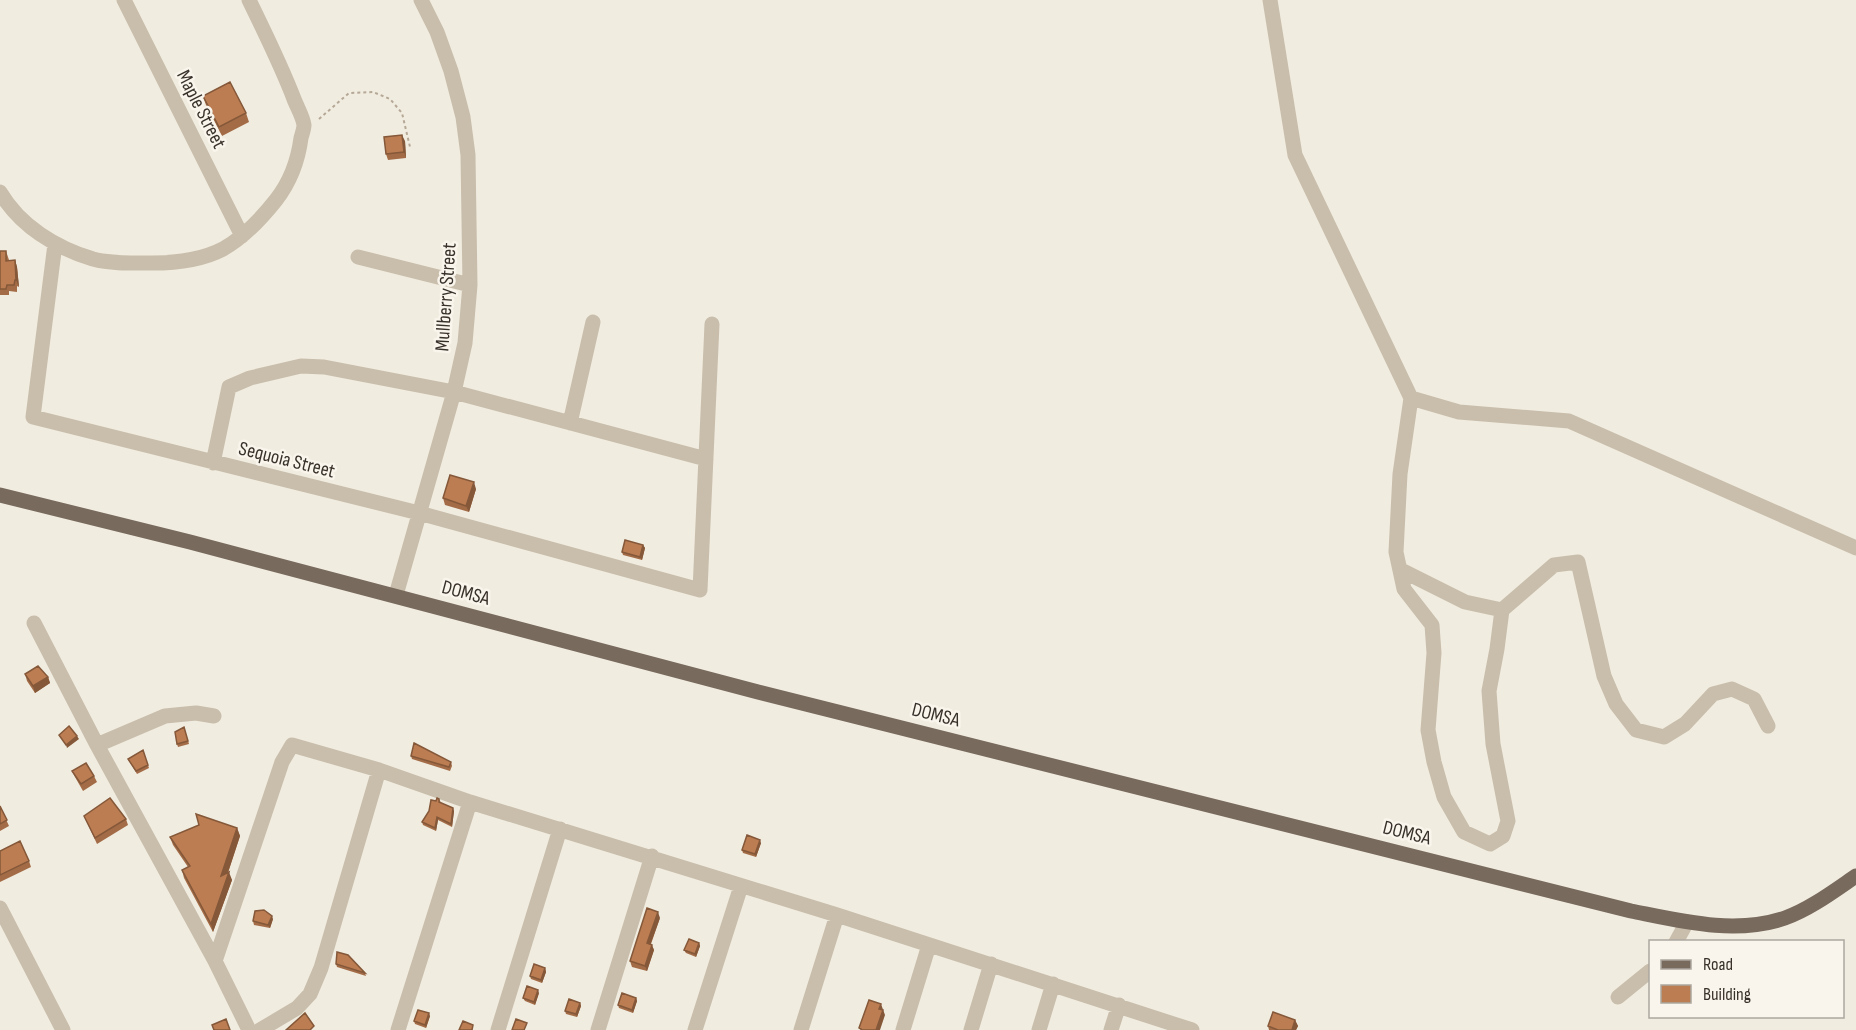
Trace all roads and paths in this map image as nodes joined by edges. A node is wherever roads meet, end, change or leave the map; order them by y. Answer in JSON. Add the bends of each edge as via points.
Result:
{"nodes":[{"id":1,"x":124,"y":0,"type":"edge"},
{"id":2,"x":249,"y":0,"type":"edge"},
{"id":3,"x":421,"y":0,"type":"edge"},
{"id":4,"x":1270,"y":0,"type":"edge"},
{"id":5,"x":304,"y":124,"type":"junction"},
{"id":6,"x":410,"y":147,"type":"dead end"},
{"id":7,"x":0,"y":192,"type":"edge"},
{"id":8,"x":242,"y":236,"type":"junction"},
{"id":9,"x":55,"y":244,"type":"junction"},
{"id":10,"x":358,"y":257,"type":"dead end"},
{"id":11,"x":470,"y":285,"type":"junction"},
{"id":12,"x":593,"y":322,"type":"dead end"},
{"id":13,"x":712,"y":324,"type":"dead end"},
{"id":14,"x":454,"y":392,"type":"junction"},
{"id":15,"x":1411,"y":398,"type":"junction"},
{"id":16,"x":570,"y":423,"type":"junction"},
{"id":17,"x":706,"y":459,"type":"junction"},
{"id":18,"x":213,"y":463,"type":"junction"},
{"id":19,"x":0,"y":495,"type":"edge"},
{"id":20,"x":419,"y":513,"type":"junction"},
{"id":21,"x":1856,"y":548,"type":"edge"},
{"id":22,"x":1401,"y":570,"type":"junction"},
{"id":23,"x":396,"y":596,"type":"junction"},
{"id":24,"x":1502,"y":610,"type":"junction"},
{"id":25,"x":34,"y":623,"type":"dead end"},
{"id":26,"x":214,"y":716,"type":"dead end"},
{"id":27,"x":1768,"y":726,"type":"dead end"},
{"id":28,"x":97,"y":744,"type":"junction"},
{"id":29,"x":380,"y":770,"type":"junction"},
{"id":30,"x":470,"y":802,"type":"junction"},
{"id":31,"x":560,"y":829,"type":"junction"},
{"id":32,"x":652,"y":856,"type":"junction"},
{"id":33,"x":1856,"y":876,"type":"edge"},
{"id":34,"x":741,"y":886,"type":"junction"},
{"id":35,"x":0,"y":908,"type":"edge"},
{"id":36,"x":837,"y":915,"type":"junction"},
{"id":37,"x":1687,"y":922,"type":"junction"},
{"id":38,"x":1677,"y":940,"type":"edge"},
{"id":39,"x":929,"y":945,"type":"junction"},
{"id":40,"x":215,"y":962,"type":"junction"},
{"id":41,"x":991,"y":964,"type":"junction"},
{"id":42,"x":1649,"y":972,"type":"edge"},
{"id":43,"x":1053,"y":984,"type":"junction"},
{"id":44,"x":1618,"y":997,"type":"dead end"},
{"id":45,"x":1119,"y":1005,"type":"junction"},
{"id":46,"x":1182,"y":1029,"type":"edge"},
{"id":47,"x":63,"y":1030,"type":"edge"},
{"id":48,"x":249,"y":1030,"type":"edge"},
{"id":49,"x":260,"y":1030,"type":"edge"},
{"id":50,"x":398,"y":1030,"type":"edge"},
{"id":51,"x":498,"y":1030,"type":"edge"},
{"id":52,"x":598,"y":1030,"type":"edge"},
{"id":53,"x":695,"y":1030,"type":"edge"},
{"id":54,"x":801,"y":1030,"type":"edge"},
{"id":55,"x":903,"y":1030,"type":"edge"},
{"id":56,"x":971,"y":1030,"type":"edge"},
{"id":57,"x":1039,"y":1030,"type":"edge"},
{"id":58,"x":1111,"y":1030,"type":"edge"}],
"edges":[{"from":1,"to":8,"type":"street","name":"Maple Street"},
{"from":2,"to":5,"type":"street"},
{"from":3,"to":11,"type":"street","name":"Mullberry Street","via":[[444,51],[463,117],[468,155]]},
{"from":4,"to":15,"type":"street","via":[[1295,155]]},
{"from":5,"to":6,"type":"path","via":[[318,120],[350,93],[373,92],[390,99],[402,113]]},
{"from":5,"to":8,"type":"street","via":[[286,188]]},
{"from":7,"to":9,"type":"street","via":[[21,219]]},
{"from":8,"to":9,"type":"street","via":[[221,250],[167,263],[95,259]]},
{"from":9,"to":18,"type":"street","name":"Sequoia Street","via":[[33,417]]},
{"from":10,"to":11,"type":"street"},
{"from":11,"to":14,"type":"street","name":"Mullberry Street","via":[[465,343]]},
{"from":12,"to":16,"type":"street"},
{"from":13,"to":17,"type":"street"},
{"from":14,"to":16,"type":"street"},
{"from":14,"to":18,"type":"street","via":[[324,367],[301,366],[250,378],[229,387]]},
{"from":14,"to":20,"type":"street","name":"Mullberry Street"},
{"from":15,"to":21,"type":"street","via":[[1459,412],[1569,421]]},
{"from":15,"to":22,"type":"street","via":[[1397,517],[1396,552]]},
{"from":16,"to":17,"type":"street"},
{"from":17,"to":20,"type":"street","name":"Sequoia Street","via":[[700,590]]},
{"from":18,"to":20,"type":"street","name":"Sequoia Street"},
{"from":19,"to":23,"type":"main road","name":"DOMSA"},
{"from":20,"to":23,"type":"street","name":"Mullberry Street"},
{"from":22,"to":24,"type":"street","via":[[1465,602]]},
{"from":22,"to":24,"type":"street","via":[[1404,589],[1432,625],[1434,653],[1428,730],[1444,797],[1464,832],[1490,844],[1503,836],[1508,821],[1493,744],[1489,691]]},
{"from":23,"to":37,"type":"main road","name":"DOMSA","via":[[758,692]]},
{"from":24,"to":27,"type":"street","via":[[1554,564],[1578,562],[1604,676],[1616,704],[1636,730],[1664,737],[1685,724],[1713,694],[1732,689],[1754,699]]},
{"from":25,"to":28,"type":"street"},
{"from":26,"to":28,"type":"street","via":[[165,716]]},
{"from":28,"to":40,"type":"street"},
{"from":29,"to":30,"type":"street"},
{"from":29,"to":40,"type":"street","via":[[292,745],[282,762]]},
{"from":29,"to":49,"type":"street","via":[[310,994],[297,1008]]},
{"from":30,"to":31,"type":"street"},
{"from":30,"to":50,"type":"street"},
{"from":31,"to":32,"type":"street"},
{"from":31,"to":51,"type":"street"},
{"from":32,"to":34,"type":"street"},
{"from":32,"to":52,"type":"street"},
{"from":33,"to":37,"type":"main road","name":"DOMSA","via":[[1786,917],[1743,926]]},
{"from":34,"to":36,"type":"street"},
{"from":34,"to":53,"type":"street"},
{"from":35,"to":47,"type":"street"},
{"from":36,"to":39,"type":"street"},
{"from":36,"to":54,"type":"street"},
{"from":37,"to":38,"type":"street"},
{"from":39,"to":41,"type":"street"},
{"from":39,"to":55,"type":"street"},
{"from":40,"to":48,"type":"street"},
{"from":41,"to":43,"type":"street"},
{"from":41,"to":56,"type":"street"},
{"from":42,"to":44,"type":"street"},
{"from":43,"to":45,"type":"street"},
{"from":43,"to":57,"type":"street"},
{"from":45,"to":46,"type":"street"},
{"from":45,"to":58,"type":"street"}]}
